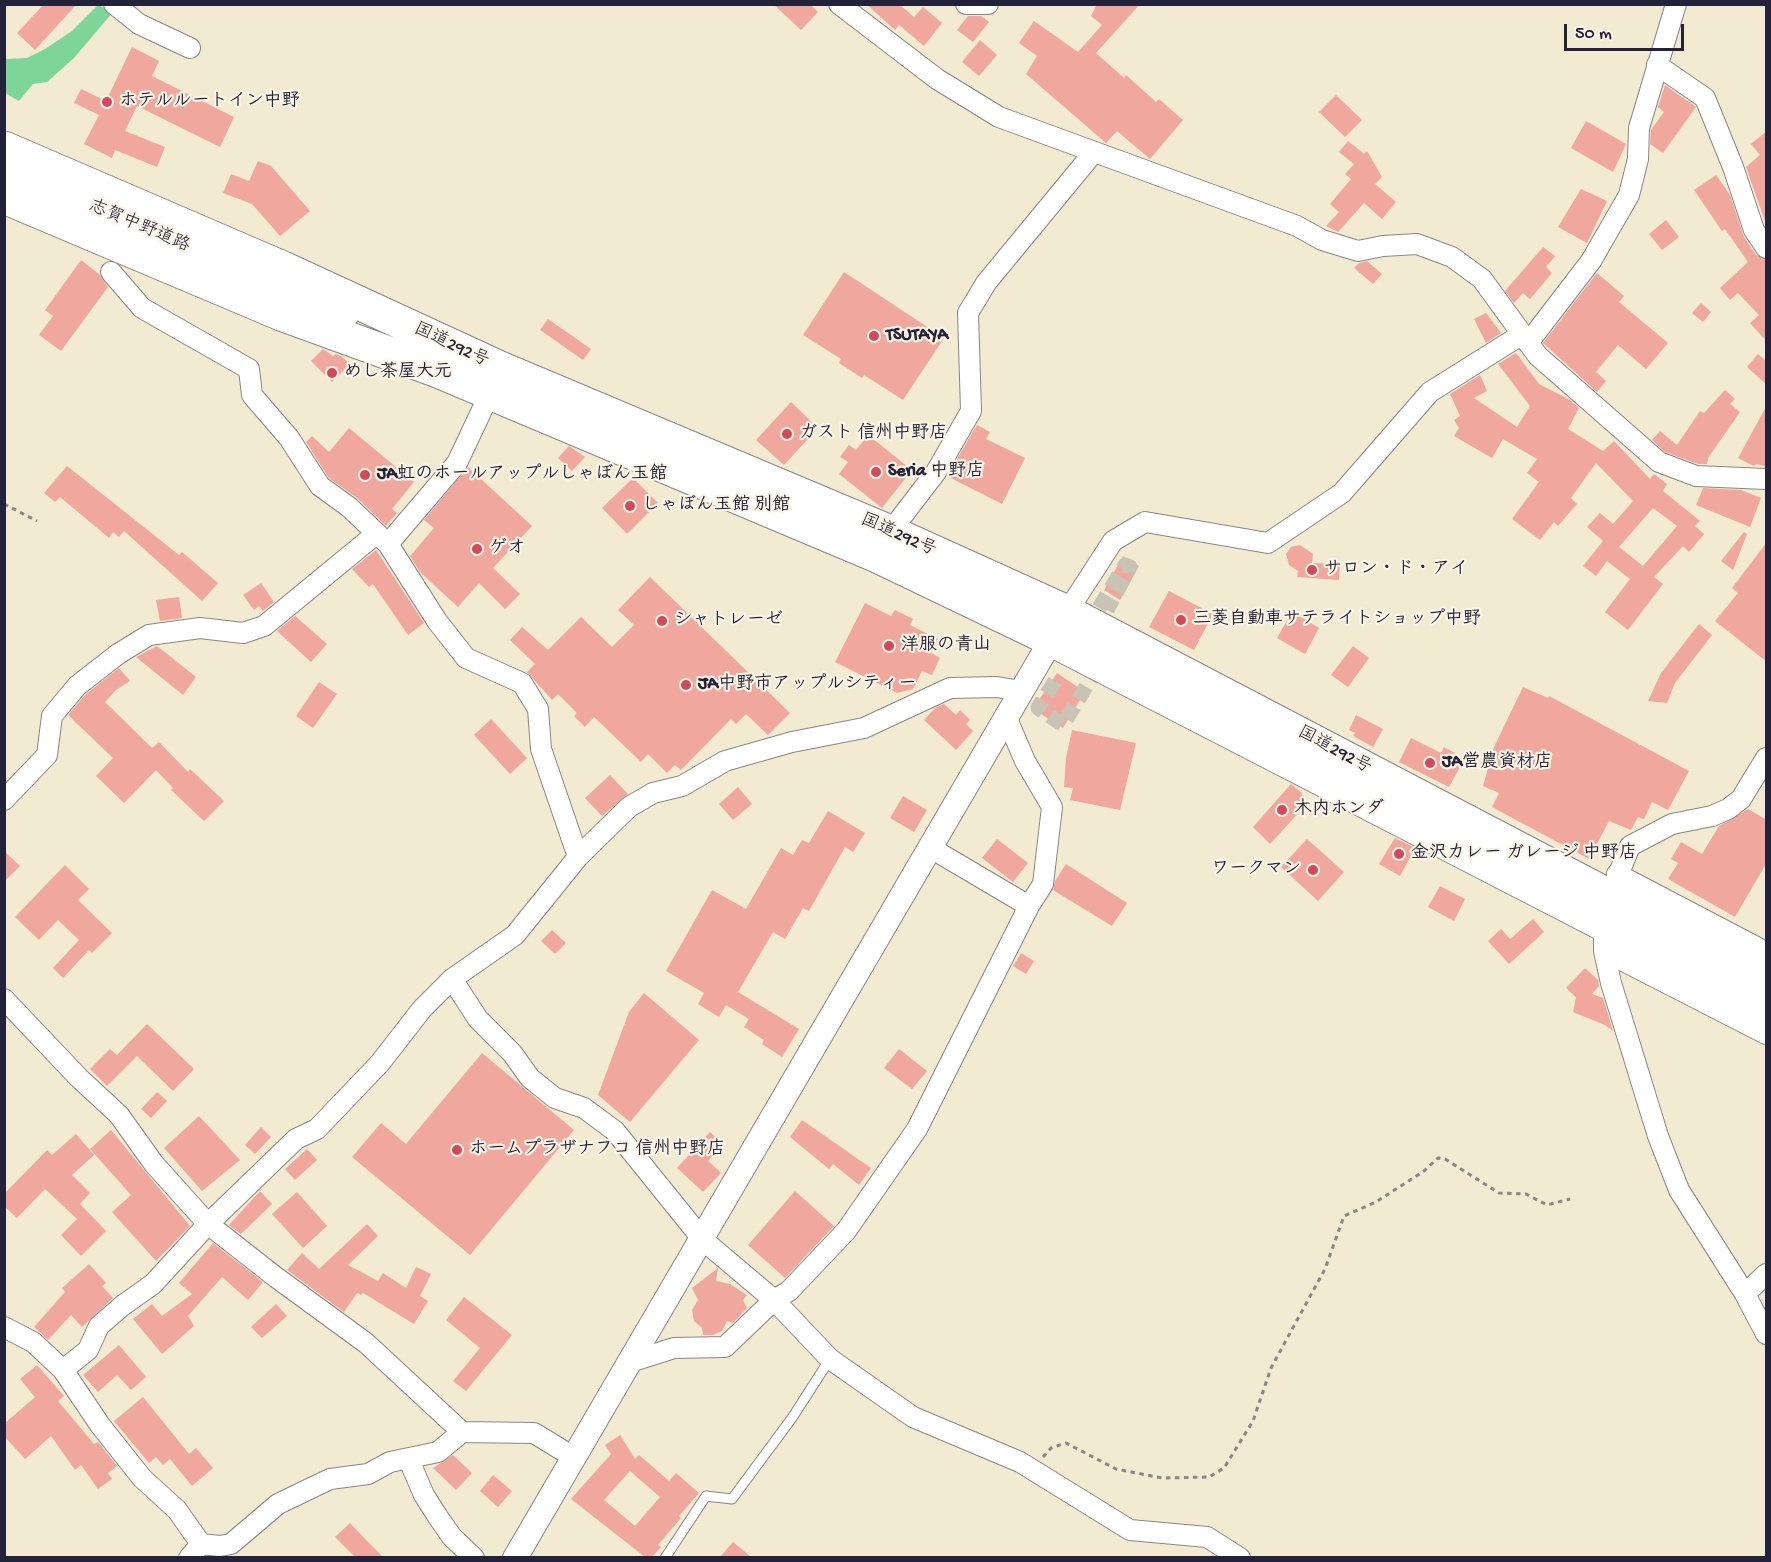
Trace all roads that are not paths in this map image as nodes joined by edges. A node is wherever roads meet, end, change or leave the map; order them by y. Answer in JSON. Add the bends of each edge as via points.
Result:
{"nodes":[{"id":1,"x":114,"y":4,"type":"edge"},
{"id":2,"x":839,"y":4,"type":"edge"},
{"id":3,"x":966,"y":4,"type":"edge"},
{"id":4,"x":988,"y":4,"type":"edge"},
{"id":5,"x":1676,"y":4,"type":"edge"},
{"id":6,"x":190,"y":48,"type":"dead end"},
{"id":7,"x":1657,"y":64,"type":"junction"},
{"id":8,"x":4,"y":148,"type":"edge"},
{"id":9,"x":1094,"y":152,"type":"junction"},
{"id":10,"x":4,"y":170,"type":"edge"},
{"id":11,"x":4,"y":197,"type":"edge"},
{"id":12,"x":1767,"y":248,"type":"edge"},
{"id":13,"x":111,"y":272,"type":"dead end"},
{"id":14,"x":1524,"y":339,"type":"junction"},
{"id":15,"x":495,"y":381,"type":"junction"},
{"id":16,"x":1767,"y":479,"type":"edge"},
{"id":17,"x":890,"y":532,"type":"junction"},
{"id":18,"x":382,"y":539,"type":"junction"},
{"id":19,"x":1059,"y":626,"type":"junction"},
{"id":20,"x":1021,"y":691,"type":"junction"},
{"id":21,"x":1007,"y":719,"type":"junction"},
{"id":22,"x":1767,"y":758,"type":"edge"},
{"id":23,"x":4,"y":800,"type":"edge"},
{"id":24,"x":929,"y":846,"type":"junction"},
{"id":25,"x":578,"y":857,"type":"junction"},
{"id":26,"x":1029,"y":906,"type":"junction"},
{"id":27,"x":1609,"y":911,"type":"junction"},
{"id":28,"x":1767,"y":951,"type":"edge"},
{"id":29,"x":1767,"y":978,"type":"edge"},
{"id":30,"x":452,"y":980,"type":"junction"},
{"id":31,"x":4,"y":999,"type":"edge"},
{"id":32,"x":1767,"y":1008,"type":"edge"},
{"id":33,"x":1767,"y":1034,"type":"edge"},
{"id":34,"x":208,"y":1224,"type":"junction"},
{"id":35,"x":703,"y":1240,"type":"junction"},
{"id":36,"x":1767,"y":1274,"type":"edge"},
{"id":37,"x":1745,"y":1294,"type":"junction"},
{"id":38,"x":774,"y":1300,"type":"junction"},
{"id":39,"x":4,"y":1327,"type":"edge"},
{"id":40,"x":1767,"y":1334,"type":"edge"},
{"id":41,"x":830,"y":1359,"type":"junction"},
{"id":42,"x":630,"y":1362,"type":"junction"},
{"id":43,"x":63,"y":1370,"type":"junction"},
{"id":44,"x":462,"y":1432,"type":"junction"},
{"id":45,"x":575,"y":1458,"type":"junction"},
{"id":46,"x":409,"y":1460,"type":"junction"},
{"id":47,"x":195,"y":1551,"type":"edge"},
{"id":48,"x":474,"y":1557,"type":"edge"},
{"id":49,"x":515,"y":1557,"type":"edge"},
{"id":50,"x":665,"y":1557,"type":"edge"},
{"id":51,"x":1240,"y":1557,"type":"edge"}],
"edges":[{"from":1,"to":6,"type":"street","via":[[139,24]]},
{"from":2,"to":9,"type":"street","via":[[938,79],[999,117]]},
{"from":3,"to":4,"type":"street"},
{"from":5,"to":7,"type":"street"},
{"from":7,"to":12,"type":"street","via":[[1705,98],[1754,230]]},
{"from":7,"to":14,"type":"street","via":[[1639,128],[1638,159],[1629,195],[1616,222],[1586,269]]},
{"from":8,"to":15,"type":"highway","name":"国道292号","via":[[283,268]]},
{"from":9,"to":14,"type":"street","via":[[1358,251],[1417,244],[1452,257],[1482,279]]},
{"from":9,"to":17,"type":"street","via":[[986,283],[969,313],[971,411],[936,472]]},
{"from":10,"to":15,"type":"main road","name":"志賀中野道路"},
{"from":11,"to":15,"type":"highway","name":"国道292号","via":[[281,314],[438,371]]},
{"from":13,"to":18,"type":"street","via":[[142,308],[249,369],[252,395],[289,438],[320,486]]},
{"from":14,"to":16,"type":"street","via":[[1538,356],[1659,462],[1696,476]]},
{"from":14,"to":19,"type":"street","via":[[1430,392],[1342,493],[1268,543],[1145,522],[1113,541]]},
{"from":15,"to":17,"type":"highway","name":"国道292号"},
{"from":15,"to":18,"type":"street","via":[[457,463]]},
{"from":15,"to":19,"type":"highway","name":"国道292号","via":[[876,555]]},
{"from":17,"to":19,"type":"highway","name":"国道292号"},
{"from":18,"to":23,"type":"street","via":[[264,626],[243,633],[200,628],[149,634],[118,654],[77,686],[52,716],[47,754]]},
{"from":18,"to":25,"type":"street","via":[[466,657],[522,683],[538,709],[541,749]]},
{"from":19,"to":20,"type":"street"},
{"from":19,"to":27,"type":"highway","name":"国道292号"},
{"from":20,"to":21,"type":"street"},
{"from":20,"to":25,"type":"street","via":[[950,688],[864,728],[792,742],[725,761],[682,786],[652,793],[629,807]]},
{"from":21,"to":24,"type":"street"},
{"from":21,"to":26,"type":"street","via":[[1025,761],[1052,807],[1043,884]]},
{"from":22,"to":27,"type":"street","via":[[1740,800],[1712,816],[1672,824],[1630,846]]},
{"from":24,"to":26,"type":"street"},
{"from":24,"to":35,"type":"street"},
{"from":25,"to":30,"type":"street","via":[[515,935]]},
{"from":26,"to":38,"type":"street","via":[[917,1129],[846,1231],[789,1291]]},
{"from":27,"to":28,"type":"street"},
{"from":27,"to":29,"type":"highway","name":"国道292号"},
{"from":27,"to":32,"type":"highway","name":"国道292号"},
{"from":27,"to":33,"type":"street"},
{"from":27,"to":37,"type":"street","via":[[1658,1136],[1679,1190]]},
{"from":30,"to":34,"type":"street","via":[[317,1129],[296,1139]]},
{"from":30,"to":35,"type":"street","via":[[478,1019],[512,1053],[530,1078],[555,1098],[584,1108],[615,1131]]},
{"from":31,"to":34,"type":"street","via":[[118,1115],[154,1164]]},
{"from":34,"to":43,"type":"street","via":[[153,1284],[99,1326],[88,1350]]},
{"from":34,"to":44,"type":"street","via":[[366,1343]]},
{"from":35,"to":38,"type":"street"},
{"from":35,"to":42,"type":"street"},
{"from":36,"to":37,"type":"street"},
{"from":37,"to":40,"type":"street"},
{"from":38,"to":41,"type":"street"},
{"from":38,"to":42,"type":"street","via":[[725,1347],[674,1348]]},
{"from":39,"to":43,"type":"street","via":[[33,1342]]},
{"from":41,"to":50,"type":"lane","via":[[732,1499],[706,1496]]},
{"from":41,"to":51,"type":"street","via":[[913,1417],[1020,1462],[1130,1530],[1207,1537]]},
{"from":42,"to":45,"type":"street"},
{"from":43,"to":47,"type":"street","via":[[142,1478],[177,1509]]},
{"from":44,"to":45,"type":"street","via":[[534,1433]]},
{"from":44,"to":46,"type":"street","via":[[438,1452]]},
{"from":45,"to":49,"type":"street"},
{"from":46,"to":47,"type":"street","via":[[390,1462],[368,1474],[330,1479],[278,1504],[231,1544]]},
{"from":46,"to":48,"type":"street","via":[[424,1495],[452,1538]]}]}
